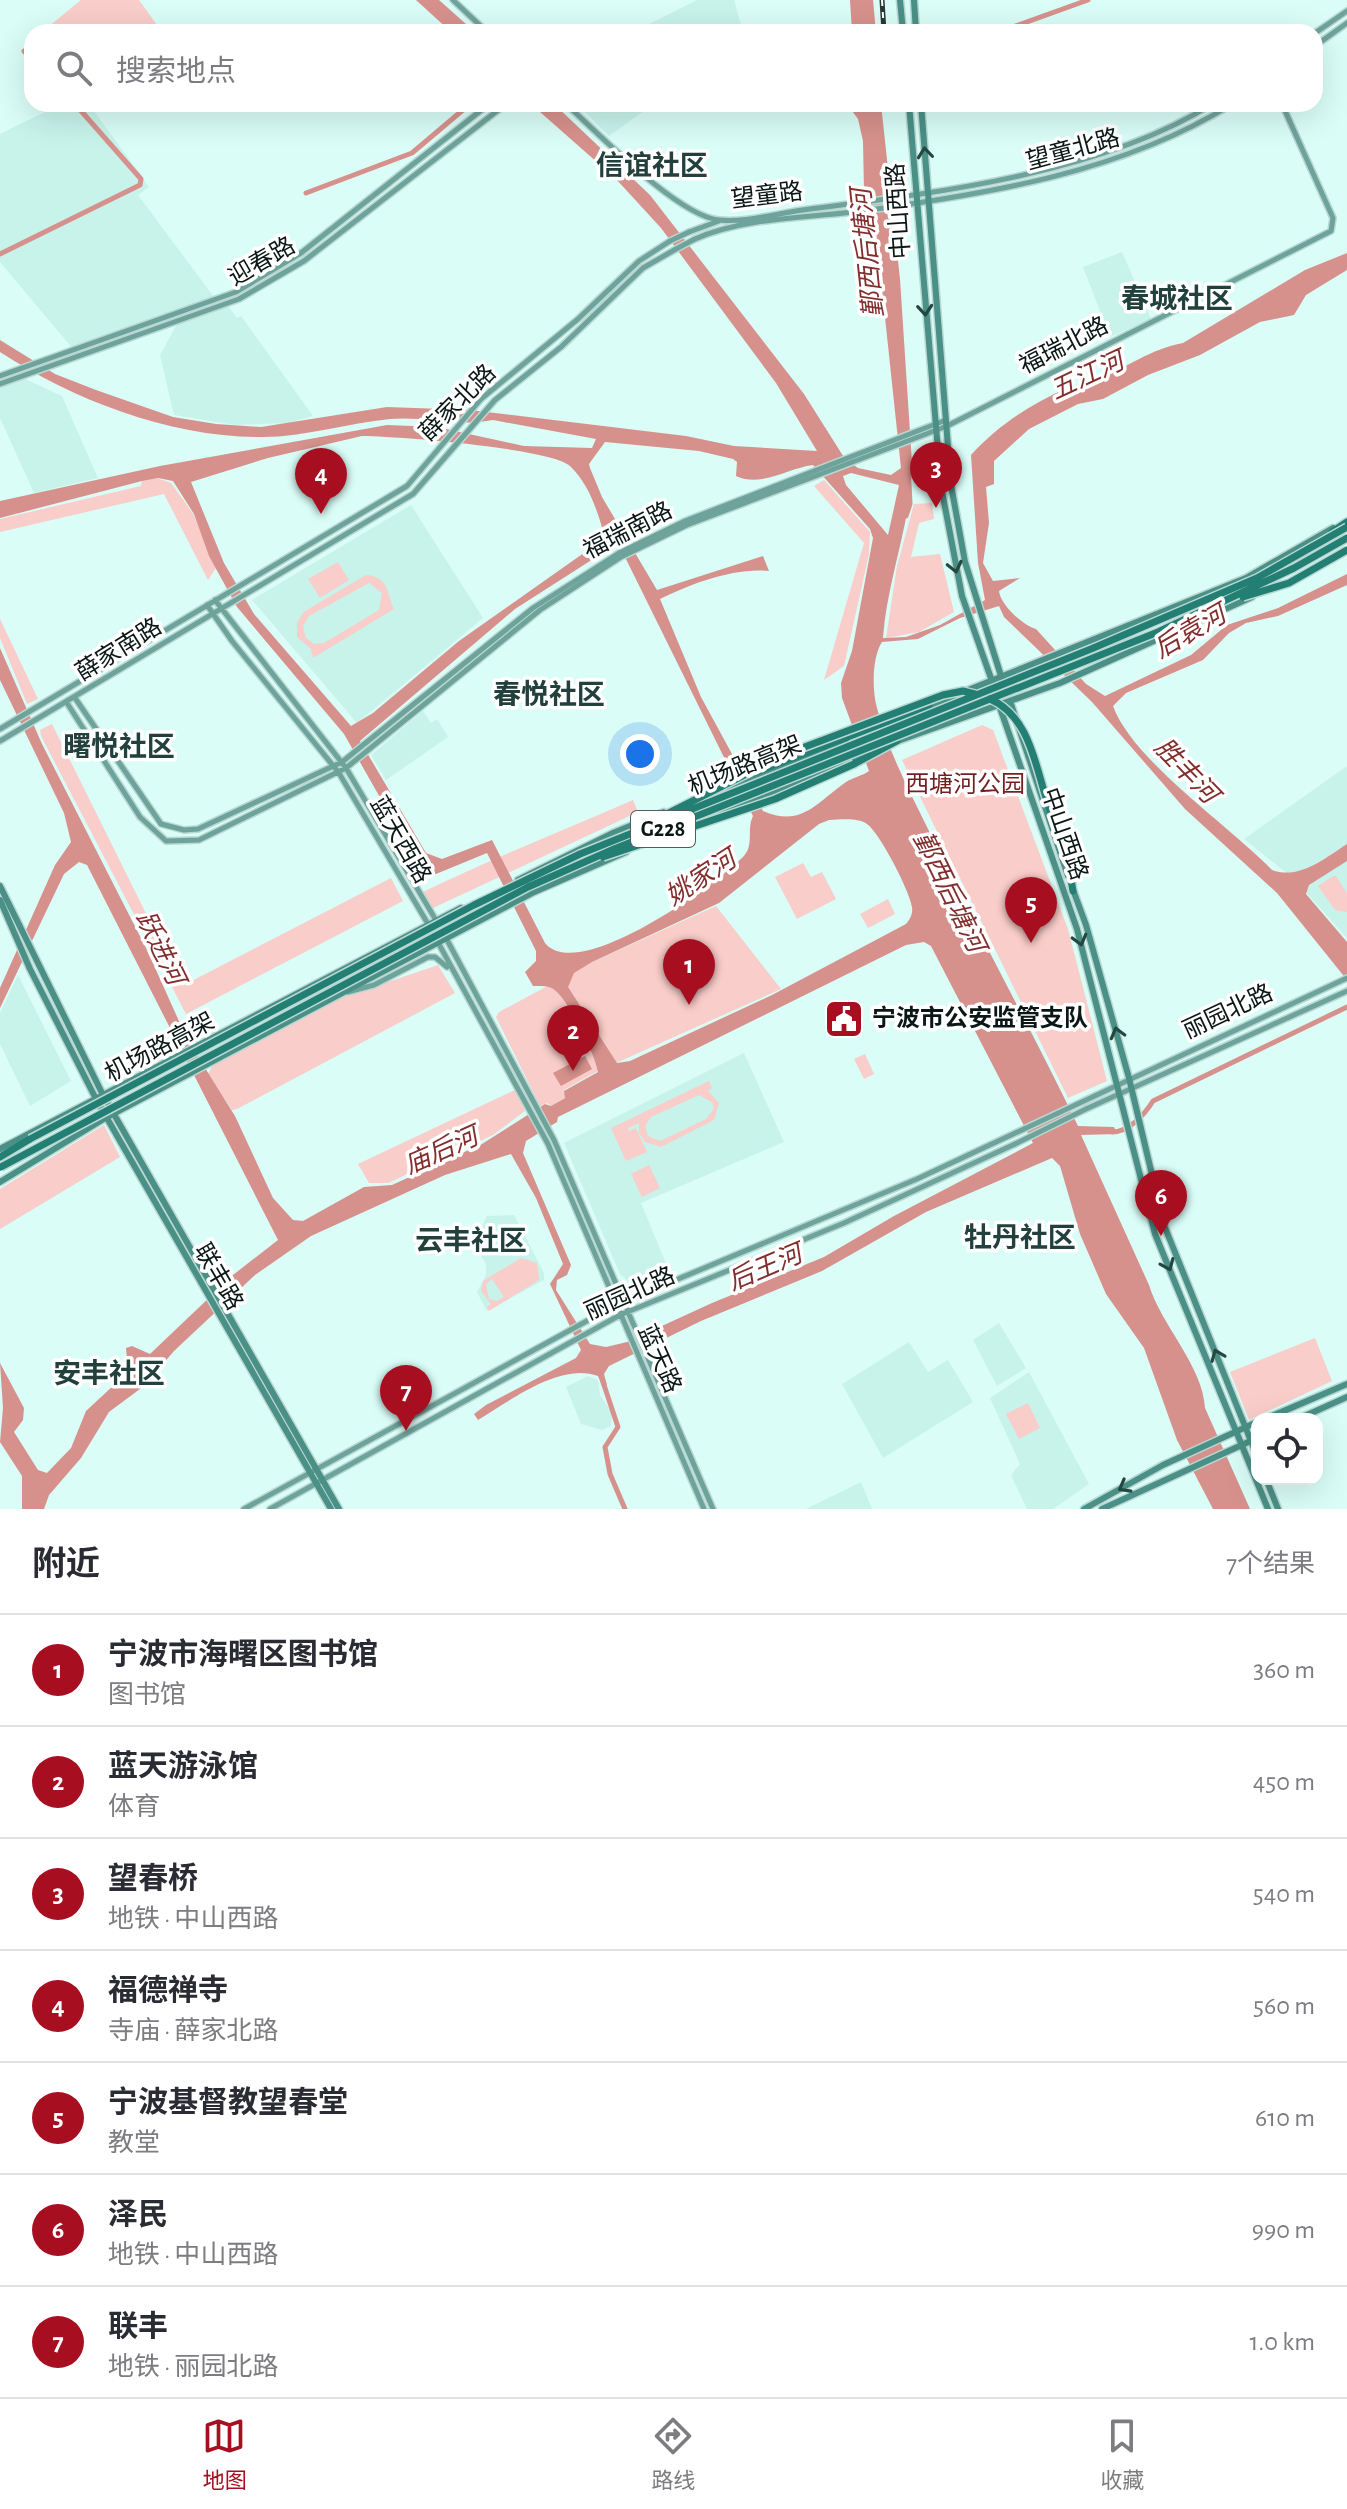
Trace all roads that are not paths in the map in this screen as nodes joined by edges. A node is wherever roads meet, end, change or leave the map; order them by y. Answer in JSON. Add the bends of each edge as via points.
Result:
{"nodes":[{"id":1,"x":453,"y":0,"type":"edge"},
{"id":2,"x":900,"y":0,"type":"edge"},
{"id":3,"x":914,"y":0,"type":"edge"},
{"id":4,"x":1347,"y":11,"type":"edge"},
{"id":5,"x":1347,"y":23,"type":"edge"},
{"id":6,"x":478,"y":24,"type":"edge"},
{"id":7,"x":902,"y":24,"type":"edge"},
{"id":8,"x":916,"y":24,"type":"edge"},
{"id":9,"x":1323,"y":28,"type":"edge"},
{"id":10,"x":1323,"y":40,"type":"edge"},
{"id":11,"x":479,"y":112,"type":"edge"},
{"id":12,"x":496,"y":112,"type":"edge"},
{"id":13,"x":575,"y":112,"type":"edge"},
{"id":14,"x":910,"y":112,"type":"edge"},
{"id":15,"x":922,"y":112,"type":"edge"},
{"id":16,"x":1196,"y":112,"type":"edge"},
{"id":17,"x":1218,"y":112,"type":"edge"},
{"id":18,"x":1286,"y":112,"type":"edge"},
{"id":19,"x":929,"y":192,"type":"junction"},
{"id":20,"x":917,"y":194,"type":"junction"},
{"id":21,"x":930,"y":202,"type":"junction"},
{"id":22,"x":914,"y":204,"type":"junction"},
{"id":23,"x":720,"y":220,"type":"junction"},
{"id":24,"x":715,"y":232,"type":"joint"},
{"id":25,"x":0,"y":376,"type":"edge"},
{"id":26,"x":0,"y":384,"type":"edge"},
{"id":27,"x":946,"y":423,"type":"junction"},
{"id":28,"x":936,"y":428,"type":"junction"},
{"id":29,"x":1347,"y":523,"type":"edge"},
{"id":30,"x":1347,"y":538,"type":"edge"},
{"id":31,"x":1347,"y":549,"type":"edge"},
{"id":32,"x":215,"y":600,"type":"junction"},
{"id":33,"x":207,"y":605,"type":"junction"},
{"id":34,"x":1218,"y":605,"type":"junction"},
{"id":35,"x":221,"y":609,"type":"junction"},
{"id":36,"x":212,"y":614,"type":"junction"},
{"id":37,"x":1002,"y":676,"type":"junction"},
{"id":38,"x":992,"y":680,"type":"junction"},
{"id":39,"x":75,"y":698,"type":"junction"},
{"id":40,"x":1010,"y":701,"type":"junction"},
{"id":41,"x":67,"y":703,"type":"junction"},
{"id":42,"x":999,"y":705,"type":"junction"},
{"id":43,"x":929,"y":706,"type":"junction"},
{"id":44,"x":0,"y":729,"type":"edge"},
{"id":45,"x":0,"y":741,"type":"edge"},
{"id":46,"x":898,"y":741,"type":"junction"},
{"id":47,"x":344,"y":765,"type":"junction"},
{"id":48,"x":337,"y":770,"type":"junction"},
{"id":49,"x":742,"y":777,"type":"junction"},
{"id":50,"x":640,"y":829,"type":"junction"},
{"id":51,"x":582,"y":863,"type":"junction"},
{"id":52,"x":0,"y":886,"type":"edge"},
{"id":53,"x":1073,"y":891,"type":"junction"},
{"id":54,"x":0,"y":900,"type":"edge"},
{"id":55,"x":436,"y":920,"type":"junction"},
{"id":56,"x":428,"y":924,"type":"junction"},
{"id":57,"x":447,"y":940,"type":"junction"},
{"id":58,"x":438,"y":945,"type":"junction"},
{"id":59,"x":454,"y":974,"type":"junction"},
{"id":60,"x":1347,"y":978,"type":"edge"},
{"id":61,"x":1345,"y":992,"type":"edge"},
{"id":62,"x":343,"y":993,"type":"junction"},
{"id":63,"x":1129,"y":1078,"type":"junction"},
{"id":64,"x":1116,"y":1083,"type":"junction"},
{"id":65,"x":1131,"y":1087,"type":"junction"},
{"id":66,"x":1118,"y":1093,"type":"junction"},
{"id":67,"x":99,"y":1097,"type":"junction"},
{"id":68,"x":531,"y":1114,"type":"joint"},
{"id":69,"x":110,"y":1116,"type":"junction"},
{"id":70,"x":549,"y":1131,"type":"joint"},
{"id":71,"x":0,"y":1153,"type":"edge"},
{"id":72,"x":0,"y":1168,"type":"edge"},
{"id":73,"x":0,"y":1182,"type":"edge"},
{"id":74,"x":201,"y":1274,"type":"junction"},
{"id":75,"x":625,"y":1301,"type":"junction"},
{"id":76,"x":616,"y":1305,"type":"junction"},
{"id":77,"x":629,"y":1311,"type":"junction"},
{"id":78,"x":620,"y":1315,"type":"junction"},
{"id":79,"x":1347,"y":1384,"type":"edge"},
{"id":80,"x":1347,"y":1397,"type":"edge"},
{"id":81,"x":1279,"y":1413,"type":"edge"},
{"id":82,"x":1311,"y":1413,"type":"edge"},
{"id":83,"x":1251,"y":1425,"type":"edge"},
{"id":84,"x":1246,"y":1427,"type":"junction"},
{"id":85,"x":1238,"y":1431,"type":"junction"},
{"id":86,"x":1250,"y":1440,"type":"edge"},
{"id":87,"x":314,"y":1471,"type":"junction"},
{"id":88,"x":320,"y":1481,"type":"junction"},
{"id":89,"x":1268,"y":1485,"type":"edge"},
{"id":90,"x":244,"y":1509,"type":"edge"},
{"id":91,"x":270,"y":1509,"type":"edge"},
{"id":92,"x":331,"y":1509,"type":"edge"},
{"id":93,"x":339,"y":1509,"type":"edge"},
{"id":94,"x":704,"y":1509,"type":"edge"},
{"id":95,"x":713,"y":1509,"type":"edge"},
{"id":96,"x":1084,"y":1509,"type":"edge"},
{"id":97,"x":1102,"y":1509,"type":"edge"},
{"id":98,"x":1268,"y":1509,"type":"edge"},
{"id":99,"x":1278,"y":1509,"type":"edge"}],
"edges":[{"from":1,"to":6,"type":"main road"},
{"from":2,"to":7,"type":"main road"},
{"from":3,"to":8,"type":"main road"},
{"from":4,"to":9,"type":"main road"},
{"from":5,"to":10,"type":"main road"},
{"from":11,"to":25,"type":"main road","name":"迎春路","via":[[301,253],[236,292]]},
{"from":12,"to":26,"type":"main road","name":"迎春路","via":[[304,261],[239,299]]},
{"from":13,"to":23,"type":"main road","name":"望童路","via":[[678,202]]},
{"from":14,"to":20,"type":"main road","name":"中山西路"},
{"from":19,"to":15,"type":"main road","name":"中山西路","one_way":true},
{"from":16,"to":19,"type":"main road","name":"望童北路","via":[[1103,153]]},
{"from":17,"to":21,"type":"main road","name":"望童北路","via":[[1139,151]]},
{"from":18,"to":27,"type":"main road","name":"福瑞北路","via":[[1333,218],[1331,231]]},
{"from":19,"to":20,"type":"main road","name":"望童北路"},
{"from":19,"to":21,"type":"main road","name":"中山西路"},
{"from":20,"to":22,"type":"main road","name":"中山西路"},
{"from":20,"to":23,"type":"main road","name":"望童路"},
{"from":21,"to":22,"type":"main road","name":"望童北路"},
{"from":21,"to":27,"type":"main road","name":"中山西路"},
{"from":22,"to":24,"type":"main road","name":"望童路"},
{"from":22,"to":28,"type":"main road","name":"中山西路","one_way":true},
{"from":23,"to":32,"type":"main road","name":"薛家北路","bridge":true,"via":[[639,261],[474,406],[407,486]]},
{"from":24,"to":35,"type":"main road","name":"薛家北路","bridge":true,"via":[[643,268],[561,347],[488,407],[413,494]]},
{"from":27,"to":28,"type":"main road","name":"福瑞南路"},
{"from":27,"to":37,"type":"main road","name":"中山西路","via":[[965,562]]},
{"from":28,"to":38,"type":"main road","name":"中山西路","one_way":true,"via":[[952,552]]},
{"from":28,"to":47,"type":"main road","name":"福瑞南路","via":[[620,555],[540,610]]},
{"from":29,"to":37,"type":"main road","via":[[1246,578]]},
{"from":29,"to":50,"type":"highway","name":"机场路高架","number":"G228","bridge":true,"via":[[1257,578]]},
{"from":30,"to":34,"type":"highway","name":"机场路高架","number":"G228","bridge":true},
{"from":31,"to":34,"type":"highway","bridge":true,"via":[[1289,583]]},
{"from":31,"to":40,"type":"main road","via":[[1290,580]]},
{"from":32,"to":33,"type":"main road","name":"薛家南路"},
{"from":32,"to":35,"type":"main road","name":"蓝天西路"},
{"from":33,"to":36,"type":"main road","name":"蓝天西路"},
{"from":33,"to":44,"type":"main road","name":"薛家南路"},
{"from":34,"to":51,"type":"highway","name":"机场路高架","number":"G228","bridge":true},
{"from":35,"to":36,"type":"main road","name":"薛家南路"},
{"from":35,"to":47,"type":"main road","name":"蓝天西路"},
{"from":36,"to":39,"type":"main road","name":"薛家南路"},
{"from":36,"to":48,"type":"main road","name":"蓝天西路"},
{"from":37,"to":38,"type":"main road"},
{"from":37,"to":40,"type":"main road","name":"中山西路"},
{"from":38,"to":42,"type":"main road","name":"中山西路"},
{"from":38,"to":43,"type":"main road"},
{"from":39,"to":41,"type":"main road","name":"薛家南路"},
{"from":39,"to":48,"type":"main road","via":[[144,805],[171,829],[198,829]]},
{"from":40,"to":42,"type":"main road"},
{"from":40,"to":53,"type":"main road","name":"中山西路"},
{"from":41,"to":45,"type":"main road","name":"薛家南路"},
{"from":41,"to":48,"type":"main road","via":[[140,817],[166,841],[199,840]]},
{"from":42,"to":46,"type":"main road"},
{"from":42,"to":64,"type":"main road","name":"中山西路","one_way":true,"via":[[1077,929]]},
{"from":43,"to":49,"type":"highway","bridge":true},
{"from":43,"to":55,"type":"main road","bridge":true,"via":[[613,833]]},
{"from":46,"to":51,"type":"highway","bridge":true,"via":[[775,799]]},
{"from":46,"to":57,"type":"main road","bridge":true,"via":[[530,894]]},
{"from":47,"to":48,"type":"main road"},
{"from":47,"to":55,"type":"main road","name":"蓝天西路"},
{"from":48,"to":56,"type":"main road","name":"蓝天西路"},
{"from":49,"to":50,"type":"highway","bridge":true},
{"from":49,"to":53,"type":"highway","bridge":true,"via":[[786,754],[923,702],[963,691],[1000,703],[1016,717],[1027,738]]},
{"from":50,"to":71,"type":"highway","name":"机场路高架","number":"G228","bridge":true,"via":[[474,905]]},
{"from":51,"to":72,"type":"highway","name":"机场路高架","number":"G228","bridge":true},
{"from":52,"to":67,"type":"main road"},
{"from":63,"to":53,"type":"main road","name":"中山西路","one_way":true},
{"from":54,"to":67,"type":"main road","via":[[30,969]]},
{"from":55,"to":56,"type":"main road"},
{"from":55,"to":57,"type":"main road","name":"蓝天西路"},
{"from":56,"to":58,"type":"main road","name":"蓝天西路"},
{"from":56,"to":67,"type":"main road","bridge":true},
{"from":57,"to":58,"type":"main road"},
{"from":57,"to":70,"type":"main road","name":"蓝天西路"},
{"from":58,"to":59,"type":"main road","name":"蓝天西路"},
{"from":58,"to":62,"type":"main road"},
{"from":59,"to":62,"type":"main road","via":[[428,957],[374,985]]},
{"from":59,"to":68,"type":"main road","name":"蓝天西路"},
{"from":60,"to":63,"type":"main road","name":"丽园北路"},
{"from":61,"to":65,"type":"main road","name":"丽园北路"},
{"from":62,"to":69,"type":"main road","bridge":true},
{"from":63,"to":64,"type":"main road","name":"丽园北路"},
{"from":63,"to":65,"type":"main road","name":"中山西路"},
{"from":64,"to":66,"type":"main road","name":"中山西路"},
{"from":64,"to":75,"type":"main road","name":"丽园北路","via":[[917,1179]]},
{"from":65,"to":66,"type":"main road","name":"丽园北路"},
{"from":84,"to":65,"type":"main road","name":"中山西路","one_way":true,"via":[[1164,1225]]},
{"from":66,"to":77,"type":"main road","name":"丽园北路","bridge":true,"via":[[844,1223]]},
{"from":66,"to":85,"type":"main road","name":"中山西路","one_way":true,"via":[[1155,1234]]},
{"from":67,"to":69,"type":"main road","name":"联丰路"},
{"from":67,"to":71,"type":"main road"},
{"from":68,"to":76,"type":"main road","name":"蓝天路"},
{"from":69,"to":73,"type":"main road"},
{"from":69,"to":74,"type":"main road","name":"联丰路"},
{"from":70,"to":75,"type":"main road","name":"蓝天路"},
{"from":74,"to":87,"type":"main road","name":"联丰路"},
{"from":74,"to":87,"type":"main road","name":"联丰路","via":[[237,1327]]},
{"from":75,"to":76,"type":"main road","name":"丽园北路"},
{"from":75,"to":77,"type":"main road","name":"蓝天路"},
{"from":76,"to":78,"type":"main road","name":"蓝天路"},
{"from":76,"to":87,"type":"main road","name":"丽园北路"},
{"from":77,"to":78,"type":"main road","name":"丽园北路"},
{"from":77,"to":95,"type":"main road","name":"蓝天路"},
{"from":78,"to":88,"type":"main road","name":"丽园北路"},
{"from":78,"to":94,"type":"main road","name":"蓝天路"},
{"from":79,"to":81,"type":"main road"},
{"from":80,"to":82,"type":"main road"},
{"from":83,"to":84,"type":"main road"},
{"from":84,"to":85,"type":"main road"},
{"from":84,"to":86,"type":"main road","name":"中山西路"},
{"from":85,"to":86,"type":"main road","name":"中山西路"},
{"from":85,"to":96,"type":"main road","one_way":true},
{"from":86,"to":97,"type":"main road"},
{"from":86,"to":98,"type":"main road","name":"中山西路"},
{"from":87,"to":88,"type":"main road"},
{"from":87,"to":90,"type":"main road","name":"丽园北路"},
{"from":88,"to":91,"type":"main road","name":"丽园北路"},
{"from":88,"to":92,"type":"main road"},
{"from":88,"to":93,"type":"main road"},
{"from":89,"to":99,"type":"main road"}]}
